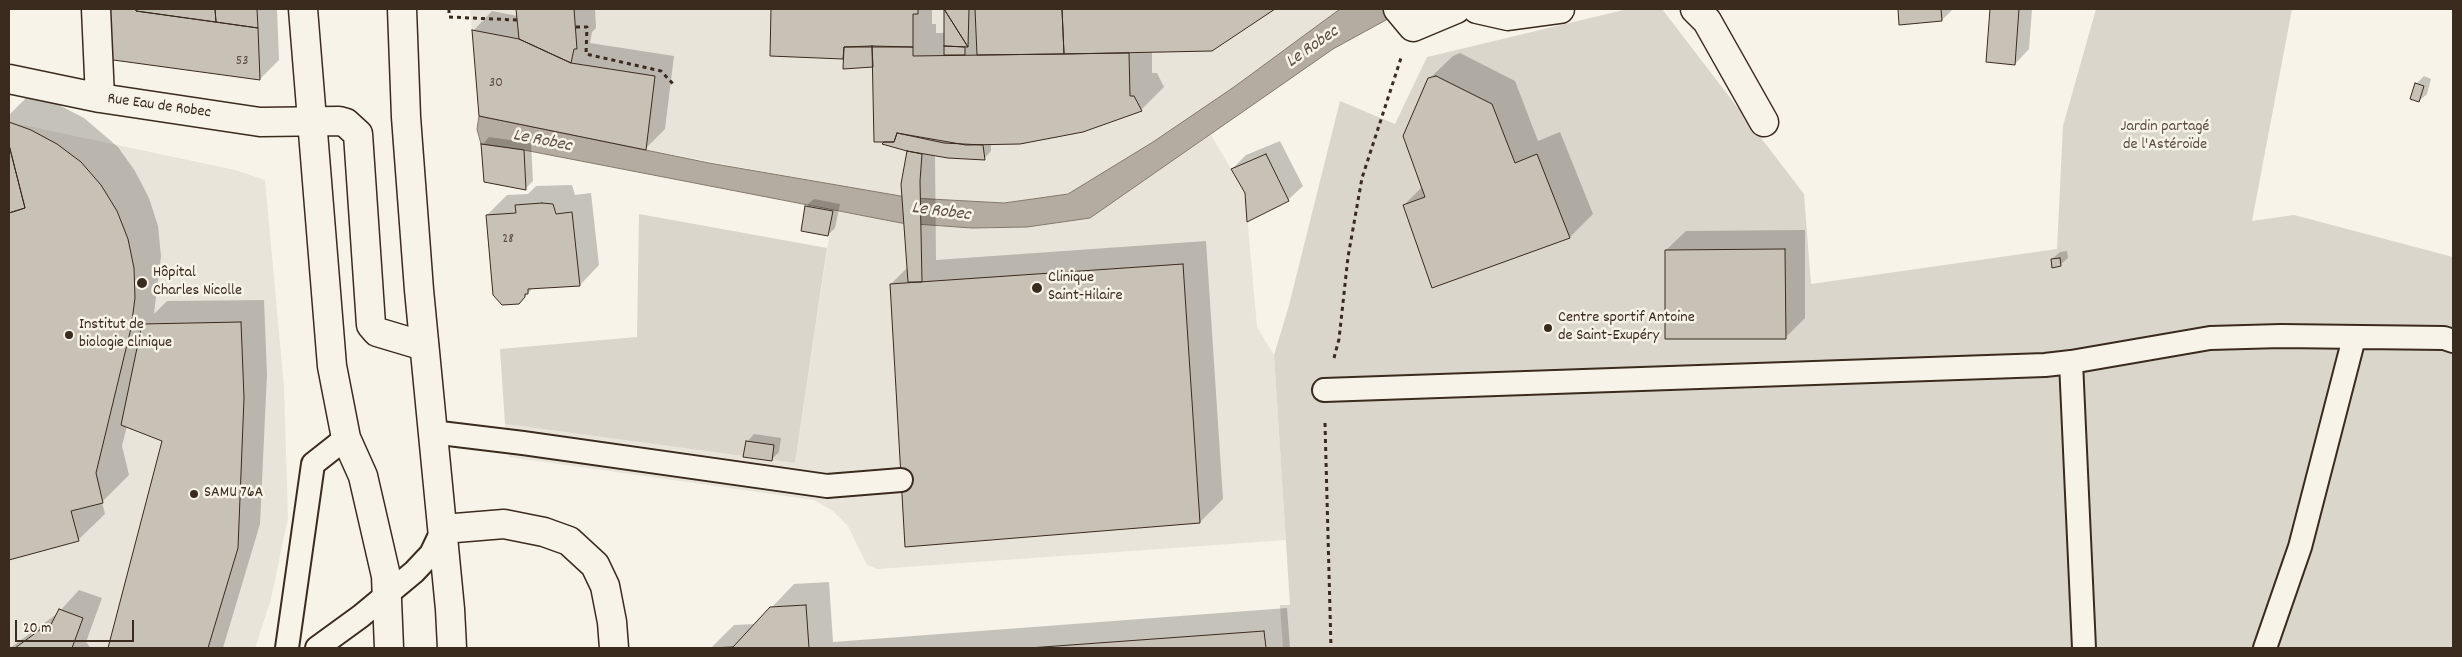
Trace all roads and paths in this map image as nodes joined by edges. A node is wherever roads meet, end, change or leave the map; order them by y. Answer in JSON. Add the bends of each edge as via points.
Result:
{"nodes":[{"id":1,"x":96,"y":9,"type":"edge"},
{"id":2,"x":303,"y":9,"type":"edge"},
{"id":3,"x":402,"y":9,"type":"edge"},
{"id":4,"x":449,"y":9,"type":"edge"},
{"id":5,"x":1456,"y":9,"type":"edge"},
{"id":6,"x":1477,"y":9,"type":"edge"},
{"id":7,"x":1560,"y":9,"type":"edge"},
{"id":8,"x":1695,"y":9,"type":"edge"},
{"id":9,"x":1405,"y":18,"type":"edge"},
{"id":10,"x":517,"y":20,"type":"dead end"},
{"id":11,"x":576,"y":27,"type":"dead end"},
{"id":12,"x":9,"y":79,"type":"edge"},
{"id":13,"x":674,"y":85,"type":"dead end"},
{"id":14,"x":100,"y":98,"type":"junction"},
{"id":15,"x":311,"y":120,"type":"junction"},
{"id":16,"x":1764,"y":122,"type":"dead end"},
{"id":17,"x":2354,"y":338,"type":"junction"},
{"id":18,"x":2453,"y":341,"type":"edge"},
{"id":19,"x":424,"y":346,"type":"junction"},
{"id":20,"x":2071,"y":362,"type":"junction"},
{"id":21,"x":1324,"y":390,"type":"junction"},
{"id":22,"x":432,"y":432,"type":"junction"},
{"id":23,"x":346,"y":438,"type":"junction"},
{"id":24,"x":901,"y":480,"type":"dead end"},
{"id":25,"x":442,"y":529,"type":"junction"},
{"id":26,"x":386,"y":596,"type":"junction"},
{"id":27,"x":287,"y":648,"type":"edge"},
{"id":28,"x":317,"y":648,"type":"edge"},
{"id":29,"x":389,"y":648,"type":"edge"},
{"id":30,"x":452,"y":648,"type":"edge"},
{"id":31,"x":614,"y":648,"type":"edge"},
{"id":32,"x":1331,"y":648,"type":"edge"},
{"id":33,"x":2084,"y":648,"type":"edge"},
{"id":34,"x":2265,"y":648,"type":"edge"}],
"edges":[{"from":1,"to":14,"type":"main road"},
{"from":2,"to":15,"type":"main road"},
{"from":3,"to":19,"type":"main road","via":[[406,117]]},
{"from":4,"to":10,"type":"path","via":[[449,18]]},
{"from":5,"to":9,"type":"main road"},
{"from":6,"to":7,"type":"main road","via":[[1508,16]]},
{"from":8,"to":16,"type":"main road","via":[[1707,21]]},
{"from":9,"to":21,"type":"path","via":[[1394,73],[1362,178],[1348,257],[1339,340]]},
{"from":11,"to":13,"type":"path","via":[[587,27],[586,54],[662,70]]},
{"from":12,"to":14,"type":"main road","name":"Rue Eau de Robec"},
{"from":14,"to":15,"type":"main road","name":"Rue Eau de Robec","via":[[260,122]]},
{"from":15,"to":19,"type":"main road","name":"Rue Eau de Robec","via":[[346,123],[358,134],[371,325],[377,332]]},
{"from":15,"to":23,"type":"main road","via":[[332,366]]},
{"from":17,"to":18,"type":"lane","via":[[2444,338]]},
{"from":17,"to":20,"type":"lane","via":[[2210,338]]},
{"from":17,"to":34,"type":"lane","via":[[2300,547]]},
{"from":19,"to":22,"type":"main road"},
{"from":20,"to":21,"type":"lane"},
{"from":20,"to":33,"type":"lane"},
{"from":21,"to":32,"type":"path"},
{"from":22,"to":24,"type":"lane","via":[[827,486]]},
{"from":22,"to":25,"type":"main road"},
{"from":23,"to":26,"type":"main road","via":[[363,476],[386,576]]},
{"from":23,"to":27,"type":"lane","via":[[313,464]]},
{"from":25,"to":26,"type":"lane","via":[[431,554]]},
{"from":25,"to":30,"type":"main road"},
{"from":25,"to":31,"type":"main road","via":[[504,524],[569,541],[595,565],[604,586]]},
{"from":26,"to":28,"type":"lane"},
{"from":26,"to":29,"type":"main road"}]}
